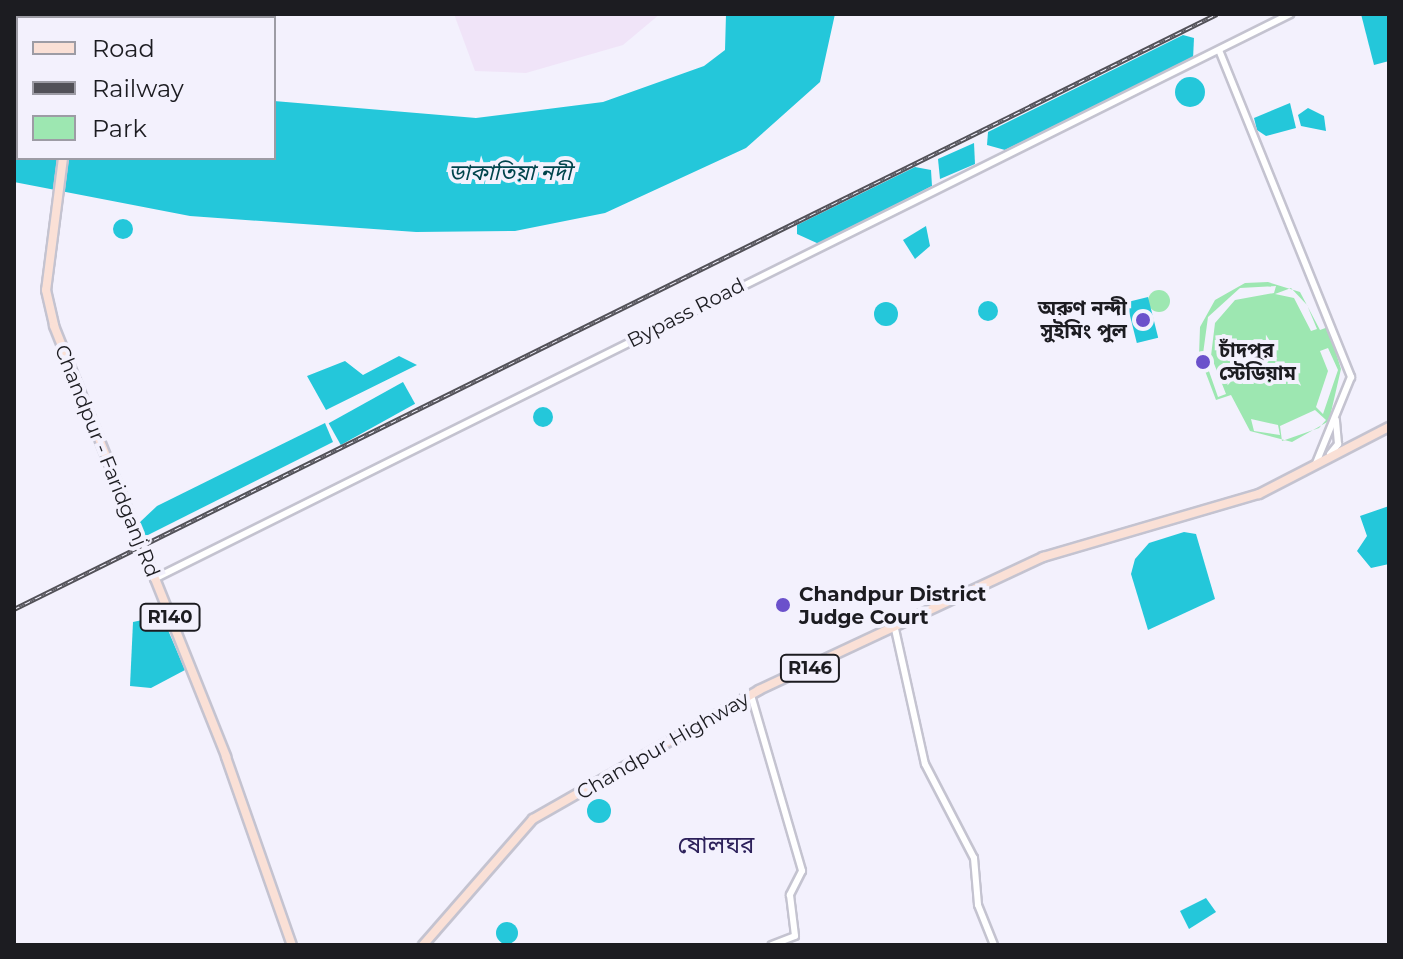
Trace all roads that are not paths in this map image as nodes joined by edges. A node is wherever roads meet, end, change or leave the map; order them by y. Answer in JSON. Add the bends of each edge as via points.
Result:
{"nodes":[{"id":1,"x":1290,"y":14,"type":"edge"},
{"id":2,"x":1219,"y":50,"type":"junction"},
{"id":3,"x":63,"y":160,"type":"edge"},
{"id":4,"x":1336,"y":420,"type":"junction"},
{"id":5,"x":1389,"y":427,"type":"edge"},
{"id":6,"x":1330,"y":454,"type":"junction"},
{"id":7,"x":1316,"y":463,"type":"junction"},
{"id":8,"x":154,"y":580,"type":"junction"},
{"id":9,"x":895,"y":629,"type":"junction"},
{"id":10,"x":751,"y":695,"type":"junction"},
{"id":11,"x":292,"y":945,"type":"edge"},
{"id":12,"x":423,"y":945,"type":"edge"},
{"id":13,"x":772,"y":945,"type":"edge"},
{"id":14,"x":994,"y":945,"type":"edge"}],
"edges":[{"from":1,"to":2,"type":"street","name":"Bypass Road"},
{"from":2,"to":4,"type":"street","via":[[1349,369]]},
{"from":2,"to":8,"type":"street","name":"Bypass Road"},
{"from":3,"to":8,"type":"main road","name":"Chandpur - Faridganj Rd","number":"R140","via":[[46,290]]},
{"from":4,"to":6,"type":"street","via":[[1338,444]]},
{"from":4,"to":7,"type":"street"},
{"from":5,"to":6,"type":"main road","name":"Chandpur Highway","number":"R146"},
{"from":6,"to":7,"type":"main road","name":"Chandpur Highway","number":"R146"},
{"from":7,"to":9,"type":"main road","name":"Chandpur Highway","number":"R146","via":[[1259,494],[1043,557]]},
{"from":8,"to":11,"type":"main road","name":"Chandpur - Faridganj Rd","number":"R140"},
{"from":9,"to":10,"type":"main road","name":"Chandpur Highway","number":"R146"},
{"from":9,"to":14,"type":"street","via":[[925,764],[974,858],[978,905]]},
{"from":10,"to":12,"type":"main road","name":"Chandpur Highway","number":"R146","via":[[533,819]]},
{"from":10,"to":13,"type":"street","via":[[802,871],[790,895],[796,935]]}]}
